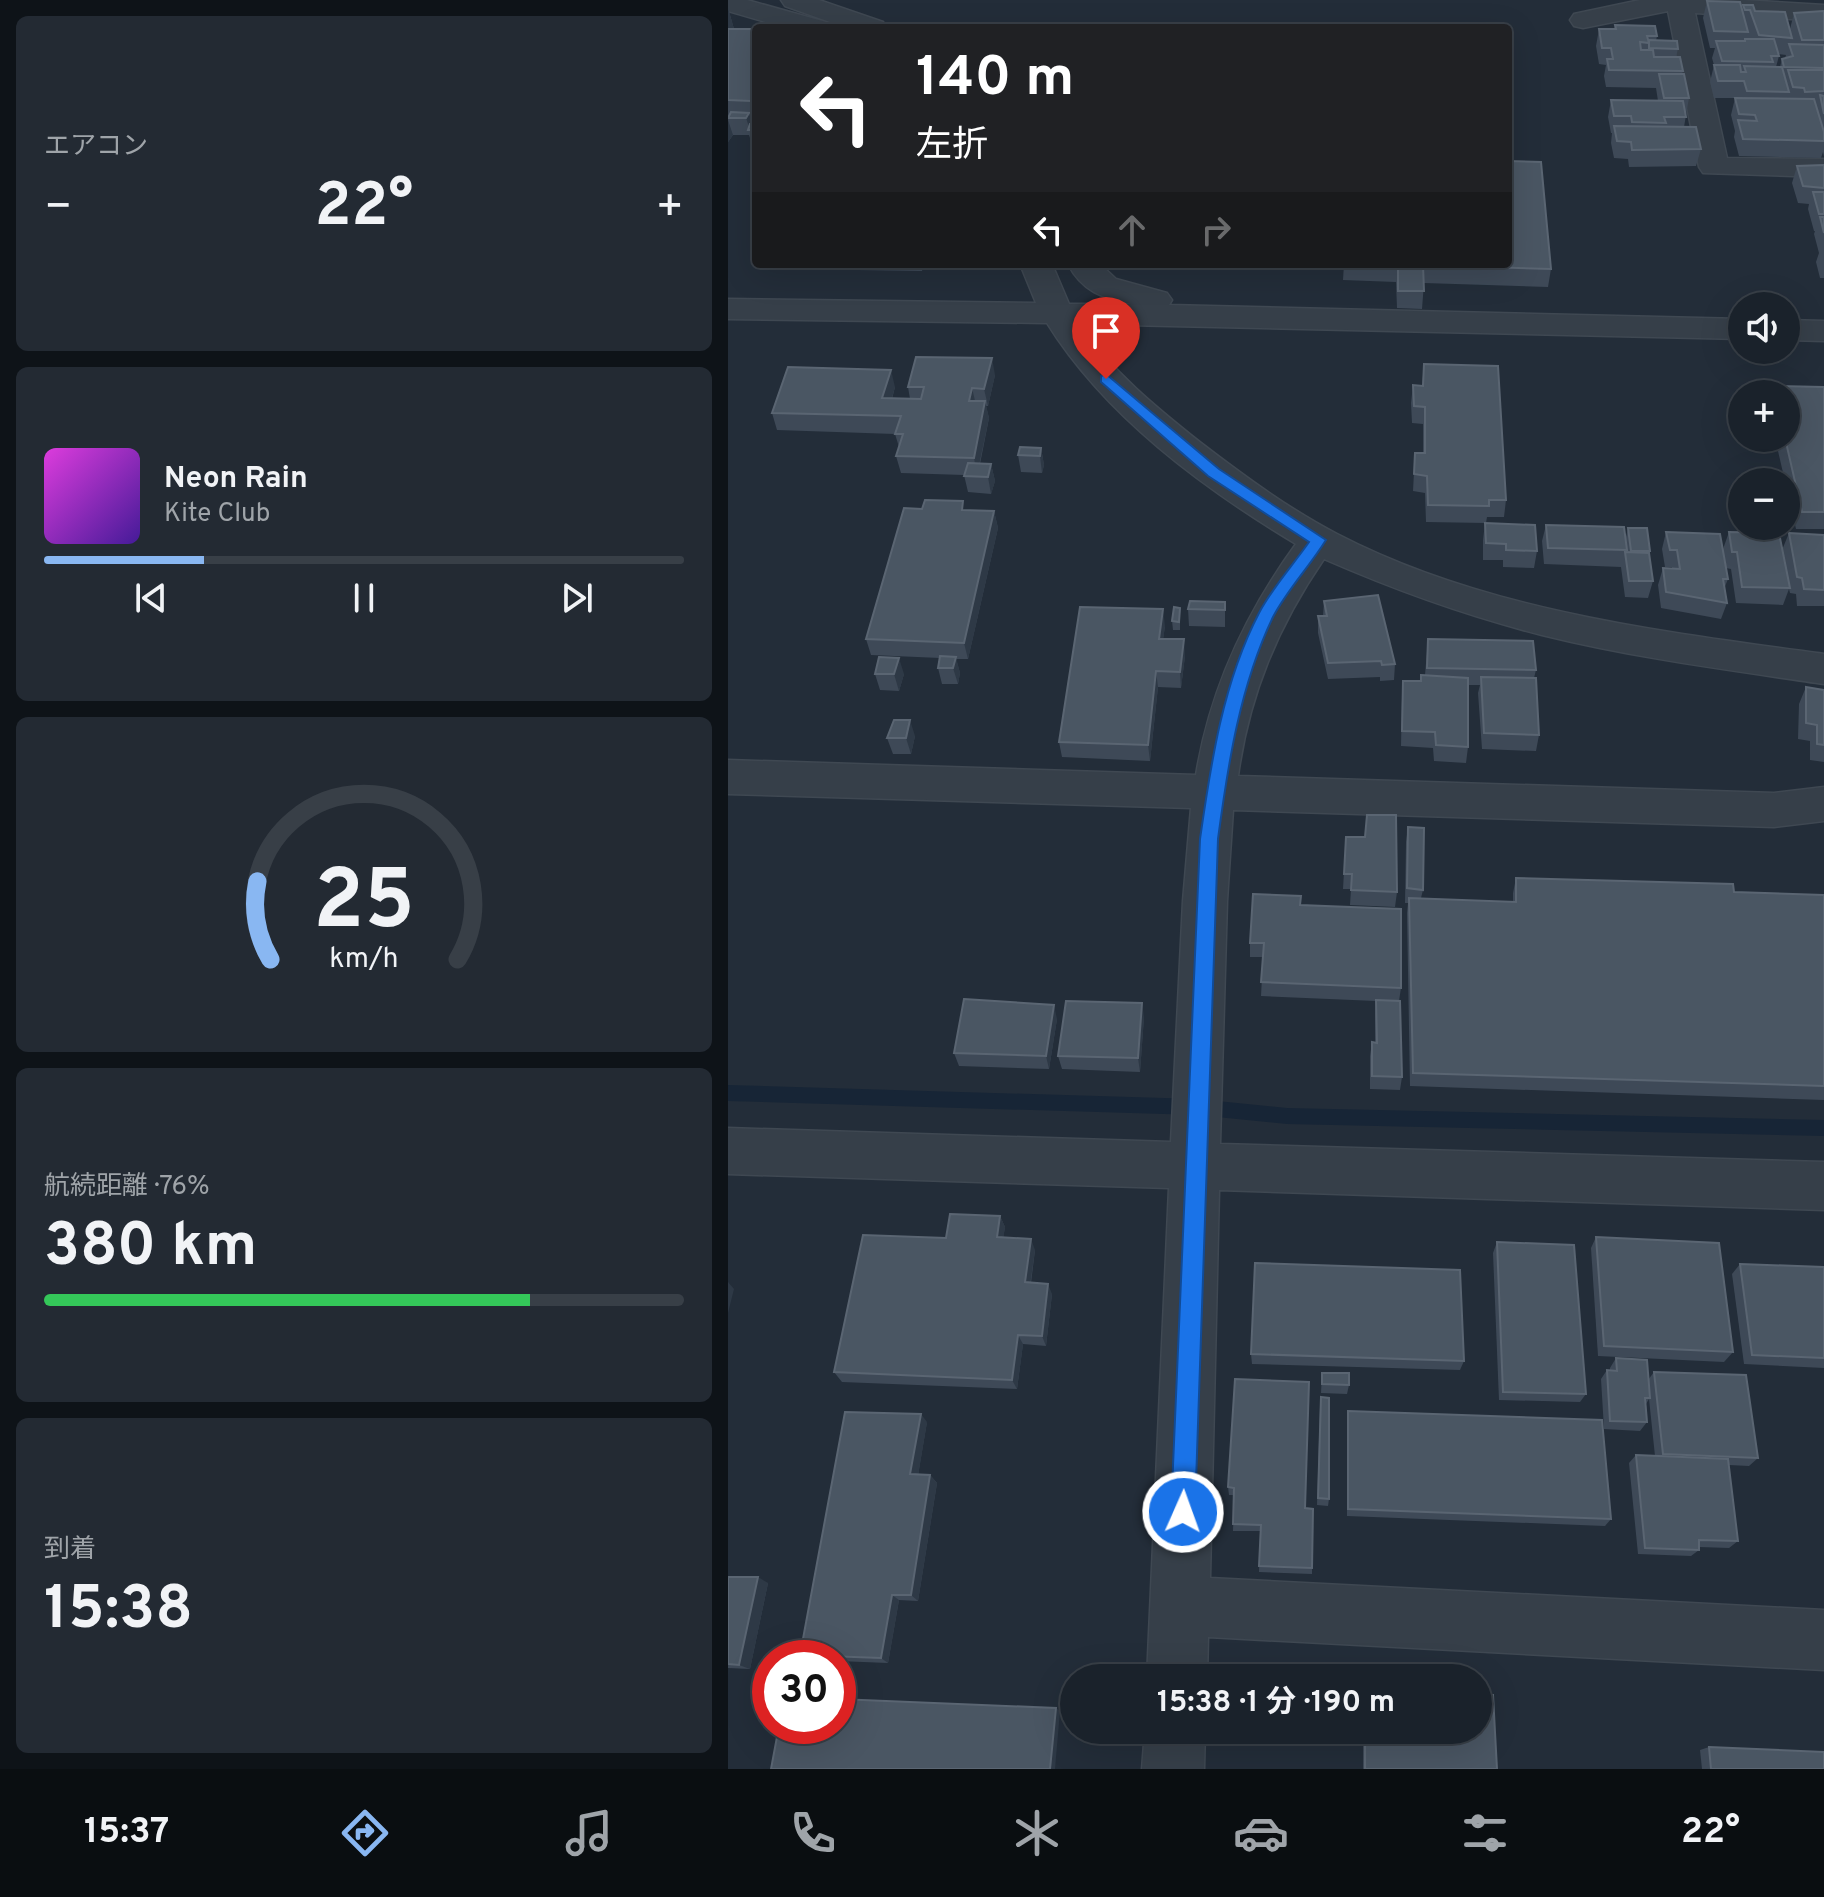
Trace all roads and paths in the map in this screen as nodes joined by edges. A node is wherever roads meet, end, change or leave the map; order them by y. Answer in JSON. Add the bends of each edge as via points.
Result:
{"nodes":[{"id":1,"x":794,"y":0,"type":"edge"},
{"id":2,"x":728,"y":3,"type":"edge"},
{"id":3,"x":1680,"y":4,"type":"junction"},
{"id":4,"x":1824,"y":13,"type":"edge"},
{"id":5,"x":1583,"y":20,"type":"dead end"},
{"id":6,"x":728,"y":21,"type":"edge"},
{"id":7,"x":802,"y":24,"type":"edge"},
{"id":8,"x":862,"y":24,"type":"edge"},
{"id":9,"x":752,"y":27,"type":"edge"},
{"id":10,"x":1824,"y":168,"type":"edge"},
{"id":11,"x":1038,"y":268,"type":"edge"},
{"id":12,"x":1086,"y":268,"type":"edge"},
{"id":13,"x":728,"y":309,"type":"edge"},
{"id":14,"x":1059,"y":314,"type":"junction"},
{"id":15,"x":1178,"y":315,"type":"junction"},
{"id":16,"x":1728,"y":329,"type":"edge"},
{"id":17,"x":1800,"y":330,"type":"edge"},
{"id":18,"x":1824,"y":331,"type":"edge"},
{"id":19,"x":1318,"y":540,"type":"junction"},
{"id":20,"x":1824,"y":669,"type":"edge"},
{"id":21,"x":728,"y":777,"type":"edge"},
{"id":22,"x":1215,"y":792,"type":"junction"},
{"id":23,"x":1824,"y":804,"type":"edge"},
{"id":24,"x":728,"y":1151,"type":"edge"},
{"id":25,"x":1194,"y":1166,"type":"junction"},
{"id":26,"x":1824,"y":1186,"type":"edge"},
{"id":27,"x":1180,"y":1606,"type":"junction"},
{"id":28,"x":1824,"y":1640,"type":"edge"},
{"id":29,"x":1178,"y":1664,"type":"edge"},
{"id":30,"x":1174,"y":1744,"type":"edge"},
{"id":31,"x":1173,"y":1769,"type":"edge"}],
"edges":[{"from":1,"to":8,"type":"street"},
{"from":2,"to":7,"type":"street"},
{"from":3,"to":4,"type":"street"},
{"from":3,"to":5,"type":"street"},
{"from":3,"to":10,"type":"street","via":[[1714,167]]},
{"from":6,"to":9,"type":"street"},
{"from":11,"to":14,"type":"street"},
{"from":12,"to":15,"type":"street","via":[[1102,285],[1161,302]]},
{"from":13,"to":14,"type":"street"},
{"from":14,"to":15,"type":"street"},
{"from":14,"to":19,"type":"street","via":[[1087,359],[1126,399],[1214,473]]},
{"from":15,"to":16,"type":"street"},
{"from":17,"to":18,"type":"street"},
{"from":19,"to":20,"type":"street","via":[[1423,586],[1544,623]]},
{"from":19,"to":22,"type":"street","via":[[1267,613],[1242,671]]},
{"from":21,"to":22,"type":"street"},
{"from":22,"to":23,"type":"street","via":[[1774,810]]},
{"from":22,"to":25,"type":"street"},
{"from":24,"to":25,"type":"street"},
{"from":25,"to":26,"type":"street"},
{"from":25,"to":27,"type":"street"},
{"from":27,"to":28,"type":"street"},
{"from":27,"to":29,"type":"street"},
{"from":30,"to":31,"type":"street"}]}
